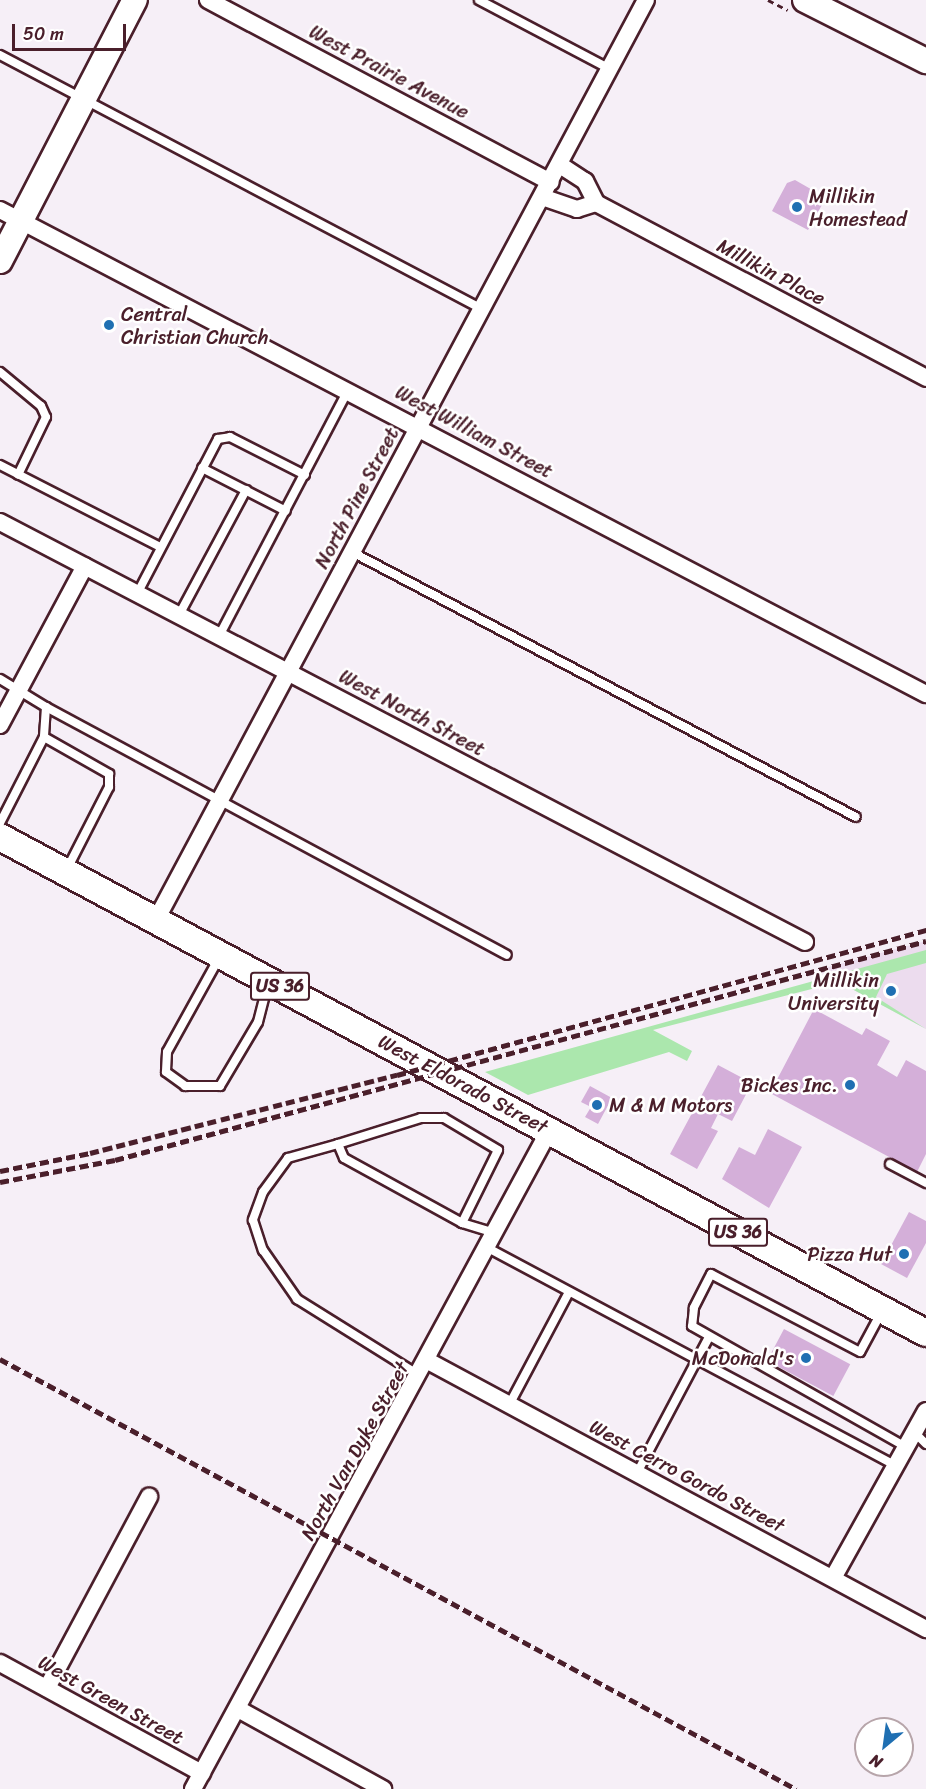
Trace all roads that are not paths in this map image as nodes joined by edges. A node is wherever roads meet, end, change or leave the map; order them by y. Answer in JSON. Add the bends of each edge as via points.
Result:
{"nodes":[{"id":1,"x":135,"y":0,"type":"edge"},
{"id":2,"x":208,"y":0,"type":"edge"},
{"id":3,"x":479,"y":0,"type":"edge"},
{"id":4,"x":646,"y":0,"type":"edge"},
{"id":5,"x":805,"y":0,"type":"edge"},
{"id":6,"x":0,"y":55,"type":"edge"},
{"id":7,"x":926,"y":62,"type":"edge"},
{"id":8,"x":610,"y":69,"type":"junction"},
{"id":9,"x":85,"y":98,"type":"junction"},
{"id":10,"x":560,"y":165,"type":"junction"},
{"id":11,"x":551,"y":182,"type":"junction"},
{"id":12,"x":542,"y":197,"type":"junction"},
{"id":13,"x":596,"y":203,"type":"junction"},
{"id":14,"x":0,"y":210,"type":"edge"},
{"id":15,"x":22,"y":221,"type":"junction"},
{"id":16,"x":0,"y":261,"type":"edge"},
{"id":17,"x":482,"y":309,"type":"junction"},
{"id":18,"x":0,"y":372,"type":"edge"},
{"id":19,"x":926,"y":378,"type":"edge"},
{"id":20,"x":348,"y":390,"type":"junction"},
{"id":21,"x":420,"y":427,"type":"junction"},
{"id":22,"x":0,"y":465,"type":"edge"},
{"id":23,"x":202,"y":468,"type":"junction"},
{"id":24,"x":18,"y":475,"type":"junction"},
{"id":25,"x":305,"y":475,"type":"junction"},
{"id":26,"x":246,"y":490,"type":"junction"},
{"id":27,"x":286,"y":511,"type":"junction"},
{"id":28,"x":0,"y":522,"type":"edge"},
{"id":29,"x":160,"y":547,"type":"junction"},
{"id":30,"x":352,"y":552,"type":"junction"},
{"id":31,"x":85,"y":566,"type":"junction"},
{"id":32,"x":138,"y":594,"type":"junction"},
{"id":33,"x":179,"y":615,"type":"junction"},
{"id":34,"x":219,"y":636,"type":"junction"},
{"id":35,"x":287,"y":671,"type":"junction"},
{"id":36,"x":0,"y":679,"type":"edge"},
{"id":37,"x":19,"y":689,"type":"junction"},
{"id":38,"x":926,"y":694,"type":"edge"},
{"id":39,"x":46,"y":707,"type":"junction"},
{"id":40,"x":0,"y":725,"type":"edge"},
{"id":41,"x":44,"y":736,"type":"junction"},
{"id":42,"x":220,"y":798,"type":"junction"},
{"id":43,"x":856,"y":818,"type":"dead end"},
{"id":44,"x":0,"y":823,"type":"edge"},
{"id":45,"x":0,"y":837,"type":"edge"},
{"id":46,"x":65,"y":872,"type":"junction"},
{"id":47,"x":156,"y":920,"type":"junction"},
{"id":48,"x":805,"y":942,"type":"dead end"},
{"id":49,"x":221,"y":955,"type":"junction"},
{"id":50,"x":507,"y":955,"type":"dead end"},
{"id":51,"x":269,"y":981,"type":"junction"},
{"id":52,"x":549,"y":1131,"type":"junction"},
{"id":53,"x":338,"y":1144,"type":"junction"},
{"id":54,"x":890,"y":1164,"type":"dead end"},
{"id":55,"x":926,"y":1184,"type":"edge"},
{"id":56,"x":462,"y":1223,"type":"junction"},
{"id":57,"x":492,"y":1241,"type":"junction"},
{"id":58,"x":569,"y":1292,"type":"junction"},
{"id":59,"x":883,"y":1310,"type":"junction"},
{"id":60,"x":926,"y":1333,"type":"edge"},
{"id":61,"x":708,"y":1339,"type":"junction"},
{"id":62,"x":428,"y":1361,"type":"junction"},
{"id":63,"x":697,"y":1361,"type":"junction"},
{"id":64,"x":420,"y":1376,"type":"junction"},
{"id":65,"x":509,"y":1405,"type":"junction"},
{"id":66,"x":926,"y":1411,"type":"edge"},
{"id":67,"x":920,"y":1438,"type":"edge"},
{"id":68,"x":906,"y":1447,"type":"junction"},
{"id":69,"x":896,"y":1466,"type":"junction"},
{"id":70,"x":637,"y":1473,"type":"junction"},
{"id":71,"x":149,"y":1497,"type":"dead end"},
{"id":72,"x":833,"y":1578,"type":"junction"},
{"id":73,"x":926,"y":1629,"type":"edge"},
{"id":74,"x":0,"y":1663,"type":"edge"},
{"id":75,"x":47,"y":1688,"type":"junction"},
{"id":76,"x":238,"y":1709,"type":"junction"},
{"id":77,"x":202,"y":1773,"type":"junction"},
{"id":78,"x":193,"y":1789,"type":"edge"},
{"id":79,"x":383,"y":1789,"type":"edge"}],
"edges":[{"from":1,"to":9,"type":"street"},
{"from":2,"to":11,"type":"street","name":"West Prairie Avenue"},
{"from":3,"to":8,"type":"lane"},
{"from":4,"to":8,"type":"street","name":"North Pine Street"},
{"from":5,"to":7,"type":"street"},
{"from":6,"to":9,"type":"lane"},
{"from":8,"to":10,"type":"street","name":"North Pine Street"},
{"from":9,"to":15,"type":"street"},
{"from":9,"to":17,"type":"lane"},
{"from":10,"to":11,"type":"street","name":"North Pine Street"},
{"from":10,"to":13,"type":"street","via":[[585,181]]},
{"from":11,"to":12,"type":"street","name":"North Pine Street"},
{"from":12,"to":13,"type":"street","via":[[565,208]]},
{"from":12,"to":17,"type":"street","name":"North Pine Street"},
{"from":13,"to":19,"type":"street","name":"Millikin Place"},
{"from":14,"to":15,"type":"street","name":"West William Street"},
{"from":15,"to":16,"type":"street"},
{"from":15,"to":20,"type":"street","name":"West William Street"},
{"from":17,"to":21,"type":"street","name":"North Pine Street"},
{"from":18,"to":24,"type":"lane","via":[[41,406],[46,417]]},
{"from":20,"to":21,"type":"street","name":"West William Street"},
{"from":20,"to":25,"type":"lane"},
{"from":21,"to":30,"type":"street","name":"North Pine Street"},
{"from":21,"to":38,"type":"street","name":"West William Street"},
{"from":22,"to":24,"type":"lane"},
{"from":23,"to":25,"type":"lane","via":[[218,439],[230,437]]},
{"from":23,"to":26,"type":"lane"},
{"from":23,"to":29,"type":"lane"},
{"from":24,"to":29,"type":"lane"},
{"from":25,"to":27,"type":"lane"},
{"from":26,"to":27,"type":"lane"},
{"from":26,"to":33,"type":"lane"},
{"from":27,"to":34,"type":"lane"},
{"from":28,"to":31,"type":"street","name":"West North Street"},
{"from":29,"to":32,"type":"lane"},
{"from":30,"to":35,"type":"street","name":"North Pine Street"},
{"from":30,"to":43,"type":"lane"},
{"from":31,"to":32,"type":"street","name":"West North Street"},
{"from":31,"to":37,"type":"street"},
{"from":32,"to":33,"type":"street","name":"West North Street"},
{"from":33,"to":34,"type":"street","name":"West North Street"},
{"from":34,"to":35,"type":"street","name":"West North Street"},
{"from":35,"to":42,"type":"street","name":"North Pine Street"},
{"from":35,"to":48,"type":"street","name":"West North Street"},
{"from":36,"to":37,"type":"lane"},
{"from":37,"to":39,"type":"lane"},
{"from":37,"to":40,"type":"street"},
{"from":39,"to":41,"type":"lane"},
{"from":39,"to":42,"type":"lane"},
{"from":41,"to":44,"type":"lane"},
{"from":41,"to":46,"type":"lane","via":[[109,774],[109,787]]},
{"from":42,"to":47,"type":"street","name":"North Pine Street"},
{"from":42,"to":50,"type":"lane"},
{"from":45,"to":46,"type":"main road","name":"West Eldorado Street","number":"US 36"},
{"from":46,"to":47,"type":"main road","name":"West Eldorado Street","number":"US 36"},
{"from":47,"to":49,"type":"main road","name":"West Eldorado Street","number":"US 36"},
{"from":49,"to":51,"type":"main road","name":"West Eldorado Street","number":"US 36"},
{"from":49,"to":51,"type":"lane","via":[[167,1052],[166,1072],[185,1086],[220,1086],[258,1022],[260,998]]},
{"from":51,"to":52,"type":"main road","name":"West Eldorado Street","number":"US 36"},
{"from":52,"to":57,"type":"street","name":"North Van Dyke Street"},
{"from":52,"to":59,"type":"main road","name":"West Eldorado Street","number":"US 36"},
{"from":53,"to":56,"type":"lane","via":[[344,1158]]},
{"from":53,"to":56,"type":"lane","via":[[421,1118],[444,1118],[498,1150]]},
{"from":53,"to":64,"type":"lane","via":[[288,1158],[263,1192],[253,1220],[263,1250],[297,1299]]},
{"from":54,"to":55,"type":"lane"},
{"from":56,"to":57,"type":"lane"},
{"from":57,"to":58,"type":"lane"},
{"from":57,"to":62,"type":"street","name":"North Van Dyke Street"},
{"from":58,"to":63,"type":"lane"},
{"from":58,"to":65,"type":"lane"},
{"from":59,"to":60,"type":"main road","name":"West Eldorado Street","number":"US 36"},
{"from":59,"to":61,"type":"lane","via":[[860,1352],[711,1274],[694,1308],[692,1326]]},
{"from":61,"to":63,"type":"lane"},
{"from":61,"to":68,"type":"lane"},
{"from":62,"to":64,"type":"street","name":"North Van Dyke Street"},
{"from":62,"to":65,"type":"street","name":"West Cerro Gordo Street"},
{"from":63,"to":69,"type":"lane"},
{"from":63,"to":70,"type":"lane"},
{"from":64,"to":76,"type":"street","name":"North Van Dyke Street"},
{"from":65,"to":70,"type":"street","name":"West Cerro Gordo Street"},
{"from":66,"to":67,"type":"street"},
{"from":67,"to":68,"type":"street"},
{"from":68,"to":69,"type":"street"},
{"from":69,"to":72,"type":"street"},
{"from":70,"to":72,"type":"street","name":"West Cerro Gordo Street"},
{"from":71,"to":75,"type":"street"},
{"from":72,"to":73,"type":"street","name":"West Cerro Gordo Street"},
{"from":74,"to":75,"type":"street","name":"West Green Street"},
{"from":75,"to":77,"type":"street","name":"West Green Street"},
{"from":76,"to":77,"type":"street","name":"North Van Dyke Street"},
{"from":76,"to":79,"type":"street"},
{"from":77,"to":78,"type":"street","name":"North Van Dyke Street"}]}
